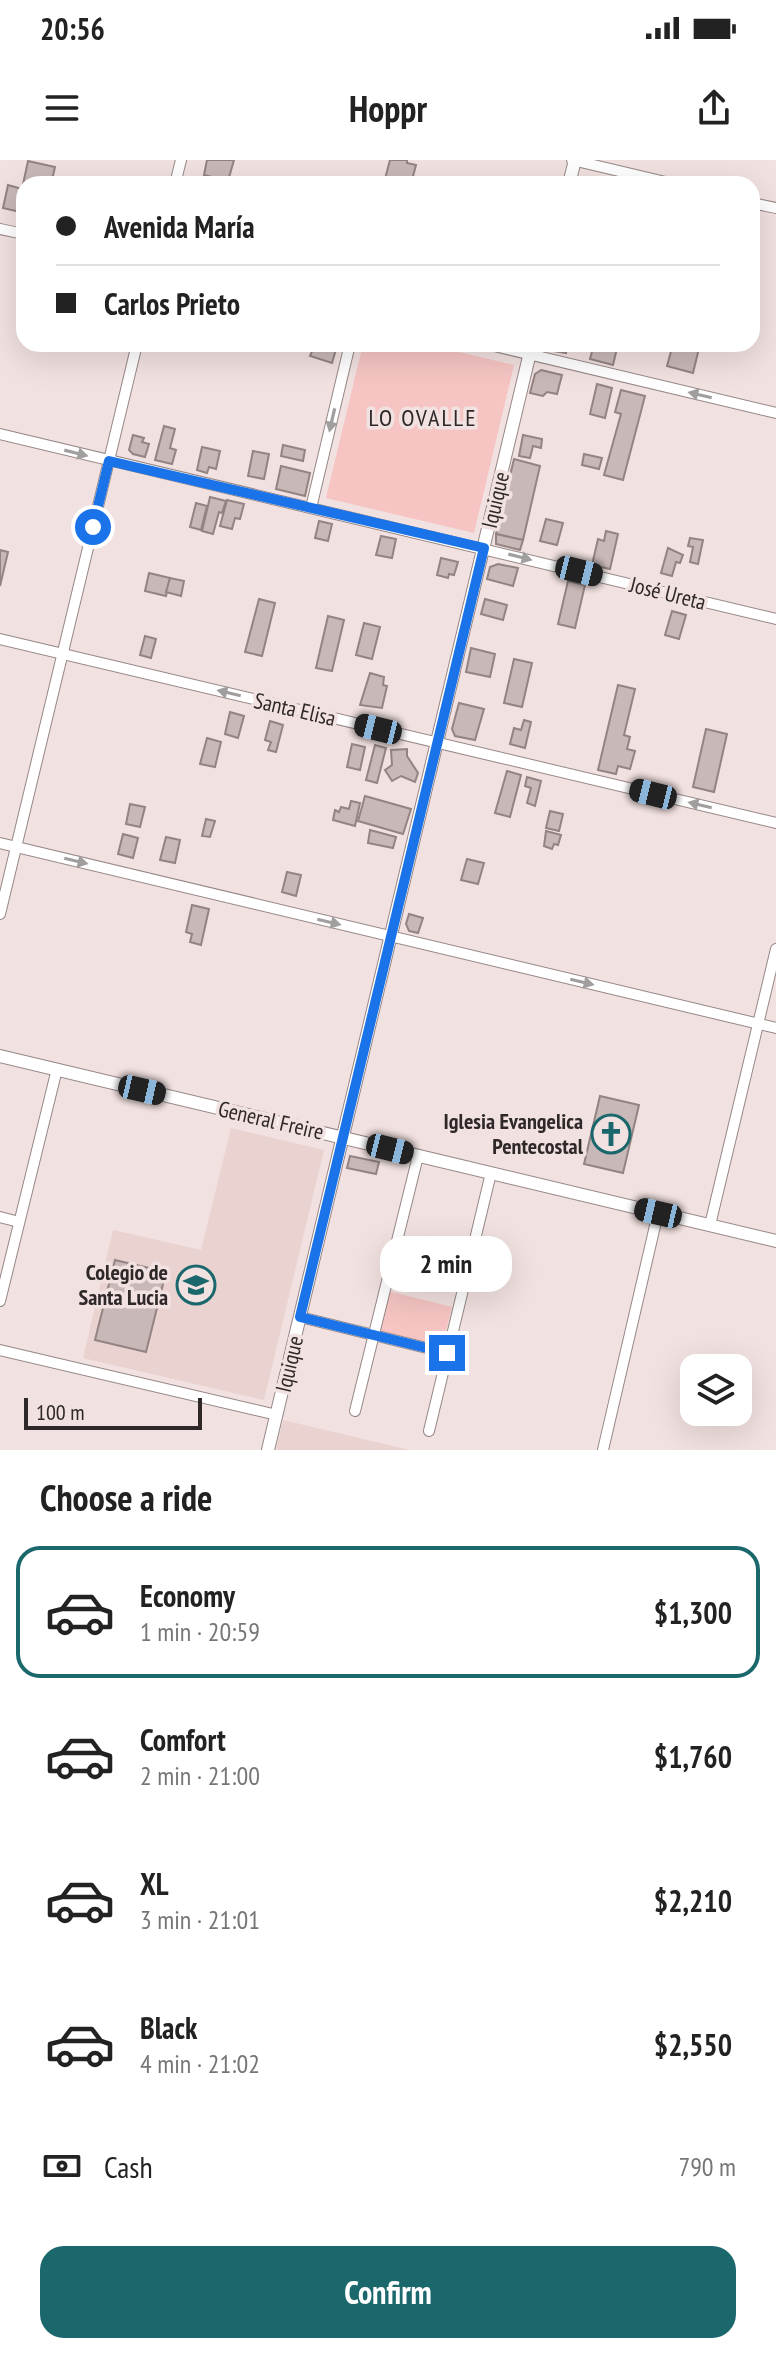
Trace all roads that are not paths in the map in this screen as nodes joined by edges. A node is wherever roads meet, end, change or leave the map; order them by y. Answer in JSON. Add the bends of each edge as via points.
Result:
{"nodes":[{"id":1,"x":574,"y":160,"type":"edge"},
{"id":2,"x":641,"y":176,"type":"edge"},
{"id":3,"x":135,"y":352,"type":"edge"},
{"id":4,"x":348,"y":352,"type":"edge"},
{"id":5,"x":530,"y":352,"type":"edge"},
{"id":6,"x":542,"y":352,"type":"edge"},
{"id":7,"x":776,"y":413,"type":"edge"},
{"id":8,"x":0,"y":434,"type":"edge"},
{"id":9,"x":109,"y":461,"type":"junction"},
{"id":10,"x":311,"y":508,"type":"junction"},
{"id":11,"x":484,"y":548,"type":"junction"},
{"id":12,"x":776,"y":619,"type":"edge"},
{"id":13,"x":0,"y":639,"type":"edge"},
{"id":14,"x":63,"y":654,"type":"junction"},
{"id":15,"x":437,"y":743,"type":"junction"},
{"id":16,"x":776,"y":823,"type":"edge"},
{"id":17,"x":0,"y":843,"type":"edge"},
{"id":18,"x":16,"y":847,"type":"junction"},
{"id":19,"x":0,"y":914,"type":"edge"},
{"id":20,"x":391,"y":936,"type":"junction"},
{"id":21,"x":776,"y":949,"type":"edge"},
{"id":22,"x":758,"y":1024,"type":"junction"},
{"id":23,"x":776,"y":1028,"type":"edge"},
{"id":24,"x":0,"y":1056,"type":"edge"},
{"id":25,"x":57,"y":1069,"type":"junction"},
{"id":26,"x":343,"y":1137,"type":"junction"},
{"id":27,"x":418,"y":1156,"type":"junction"},
{"id":28,"x":491,"y":1173,"type":"junction"},
{"id":29,"x":658,"y":1213,"type":"junction"},
{"id":30,"x":0,"y":1217,"type":"edge"},
{"id":31,"x":19,"y":1222,"type":"junction"},
{"id":32,"x":710,"y":1225,"type":"junction"},
{"id":33,"x":776,"y":1241,"type":"edge"},
{"id":34,"x":0,"y":1301,"type":"edge"},
{"id":35,"x":300,"y":1317,"type":"junction"},
{"id":36,"x":374,"y":1335,"type":"junction"},
{"id":37,"x":0,"y":1350,"type":"edge"},
{"id":38,"x":447,"y":1353,"type":"junction"},
{"id":39,"x":355,"y":1411,"type":"dead end"},
{"id":40,"x":277,"y":1415,"type":"junction"},
{"id":41,"x":429,"y":1431,"type":"dead end"},
{"id":42,"x":268,"y":1450,"type":"edge"},
{"id":43,"x":603,"y":1450,"type":"edge"}],
"edges":[{"from":1,"to":2,"type":"street"},
{"from":3,"to":9,"type":"street"},
{"from":4,"to":10,"type":"street","one_way":true},
{"from":5,"to":11,"type":"street","name":"Iquique"},
{"from":7,"to":6,"type":"street","one_way":true},
{"from":8,"to":9,"type":"street","name":"José Ureta","one_way":true},
{"from":9,"to":10,"type":"street","name":"José Ureta"},
{"from":9,"to":14,"type":"street"},
{"from":10,"to":11,"type":"street","name":"José Ureta"},
{"from":11,"to":12,"type":"street","name":"José Ureta","one_way":true},
{"from":11,"to":15,"type":"street","name":"Iquique"},
{"from":13,"to":14,"type":"street","name":"Santa Elisa"},
{"from":15,"to":14,"type":"street","name":"Santa Elisa","one_way":true},
{"from":14,"to":18,"type":"street"},
{"from":16,"to":15,"type":"street","name":"Santa Elisa","one_way":true},
{"from":15,"to":20,"type":"street","name":"Iquique"},
{"from":17,"to":18,"type":"street"},
{"from":18,"to":19,"type":"street"},
{"from":18,"to":20,"type":"street","one_way":true},
{"from":20,"to":22,"type":"street","one_way":true},
{"from":20,"to":26,"type":"street","name":"Iquique"},
{"from":21,"to":22,"type":"street"},
{"from":22,"to":23,"type":"street"},
{"from":22,"to":32,"type":"street"},
{"from":24,"to":25,"type":"street","name":"General Freire"},
{"from":25,"to":26,"type":"street","name":"General Freire"},
{"from":25,"to":31,"type":"street"},
{"from":26,"to":27,"type":"street","name":"General Freire"},
{"from":26,"to":35,"type":"street","name":"Iquique"},
{"from":27,"to":28,"type":"street","name":"General Freire"},
{"from":27,"to":36,"type":"street"},
{"from":28,"to":29,"type":"street","name":"General Freire"},
{"from":28,"to":38,"type":"street"},
{"from":29,"to":32,"type":"street","name":"General Freire"},
{"from":29,"to":43,"type":"street"},
{"from":30,"to":31,"type":"street"},
{"from":31,"to":34,"type":"street"},
{"from":32,"to":33,"type":"street","name":"General Freire"},
{"from":35,"to":36,"type":"street"},
{"from":35,"to":40,"type":"street","name":"Iquique"},
{"from":36,"to":38,"type":"street"},
{"from":36,"to":39,"type":"street"},
{"from":37,"to":40,"type":"street"},
{"from":38,"to":41,"type":"street"},
{"from":40,"to":42,"type":"street","name":"Iquique"}]}
